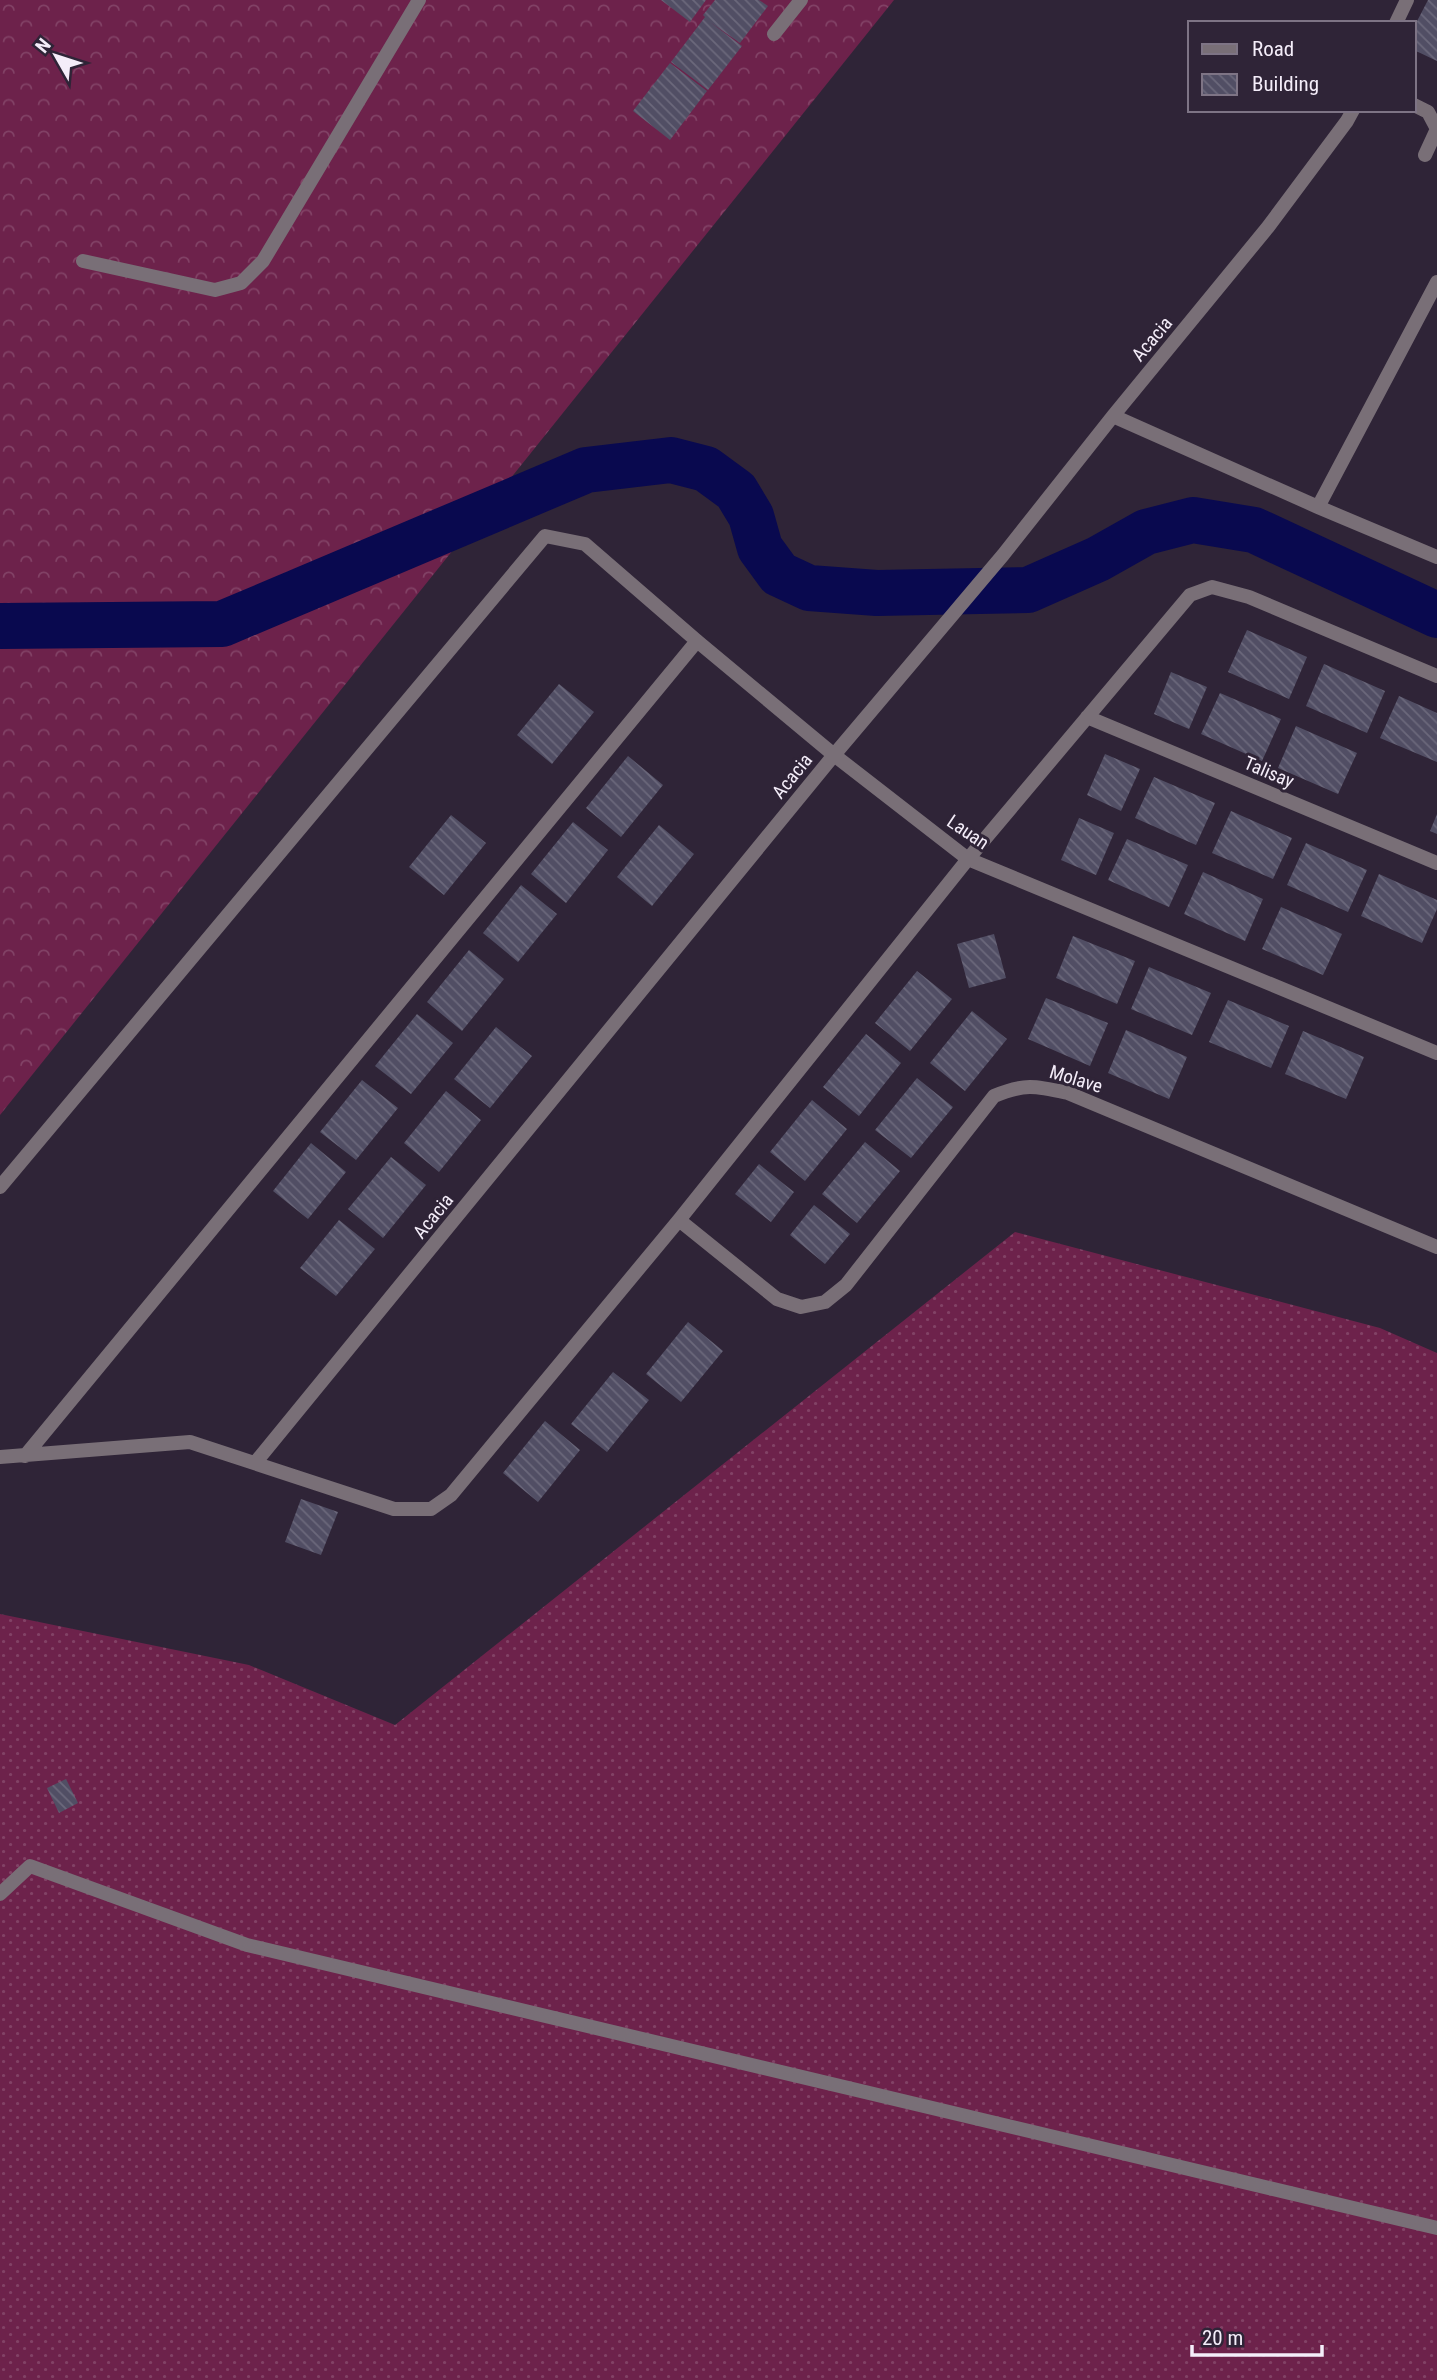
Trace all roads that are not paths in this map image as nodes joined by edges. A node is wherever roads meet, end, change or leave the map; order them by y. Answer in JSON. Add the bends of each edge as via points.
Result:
{"nodes":[{"id":1,"x":419,"y":0,"type":"edge"},
{"id":2,"x":801,"y":0,"type":"edge"},
{"id":3,"x":1407,"y":0,"type":"edge"},
{"id":4,"x":1397,"y":21,"type":"edge"},
{"id":5,"x":774,"y":34,"type":"dead end"},
{"id":6,"x":1416,"y":106,"type":"edge"},
{"id":7,"x":1352,"y":112,"type":"edge"},
{"id":8,"x":1425,"y":155,"type":"dead end"},
{"id":9,"x":83,"y":261,"type":"dead end"},
{"id":10,"x":1437,"y":282,"type":"edge"},
{"id":11,"x":1113,"y":416,"type":"junction"},
{"id":12,"x":1318,"y":507,"type":"junction"},
{"id":13,"x":1437,"y":557,"type":"edge"},
{"id":14,"x":697,"y":641,"type":"junction"},
{"id":15,"x":1437,"y":676,"type":"edge"},
{"id":16,"x":1087,"y":717,"type":"junction"},
{"id":17,"x":834,"y":755,"type":"junction"},
{"id":18,"x":968,"y":859,"type":"junction"},
{"id":19,"x":1437,"y":863,"type":"edge"},
{"id":20,"x":1437,"y":1053,"type":"edge"},
{"id":21,"x":0,"y":1187,"type":"edge"},
{"id":22,"x":679,"y":1220,"type":"junction"},
{"id":23,"x":1437,"y":1247,"type":"edge"},
{"id":24,"x":24,"y":1455,"type":"junction"},
{"id":25,"x":0,"y":1457,"type":"edge"},
{"id":26,"x":256,"y":1464,"type":"junction"},
{"id":27,"x":0,"y":1894,"type":"edge"},
{"id":28,"x":1437,"y":2228,"type":"edge"}],
"edges":[{"from":1,"to":9,"type":"street","via":[[263,261],[241,284],[215,290]]},
{"from":2,"to":5,"type":"street"},
{"from":3,"to":4,"type":"street"},
{"from":6,"to":8,"type":"street","via":[[1428,112],[1437,130]]},
{"from":7,"to":11,"type":"street","name":"Acacia","via":[[1269,227]]},
{"from":10,"to":12,"type":"street"},
{"from":11,"to":12,"type":"street"},
{"from":11,"to":17,"type":"street","name":"Acacia"},
{"from":12,"to":13,"type":"street"},
{"from":14,"to":17,"type":"street","name":"Lauan"},
{"from":14,"to":21,"type":"street","name":"Lauan","via":[[585,544],[545,536]]},
{"from":14,"to":24,"type":"street"},
{"from":15,"to":16,"type":"street","via":[[1249,597],[1212,587],[1190,595]]},
{"from":16,"to":18,"type":"street"},
{"from":16,"to":19,"type":"street","name":"Talisay"},
{"from":17,"to":18,"type":"street","name":"Lauan"},
{"from":17,"to":26,"type":"street","name":"Acacia"},
{"from":18,"to":20,"type":"street","name":"Lauan"},
{"from":18,"to":22,"type":"street"},
{"from":22,"to":23,"type":"street","name":"Molave","via":[[777,1299],[802,1307],[825,1302],[846,1284],[994,1096],[1016,1087],[1042,1087],[1068,1093]]},
{"from":22,"to":26,"type":"street","via":[[451,1495],[431,1509],[394,1509]]},
{"from":24,"to":25,"type":"street"},
{"from":24,"to":26,"type":"street","via":[[190,1442]]},
{"from":27,"to":28,"type":"street","via":[[30,1866],[247,1945]]}]}
